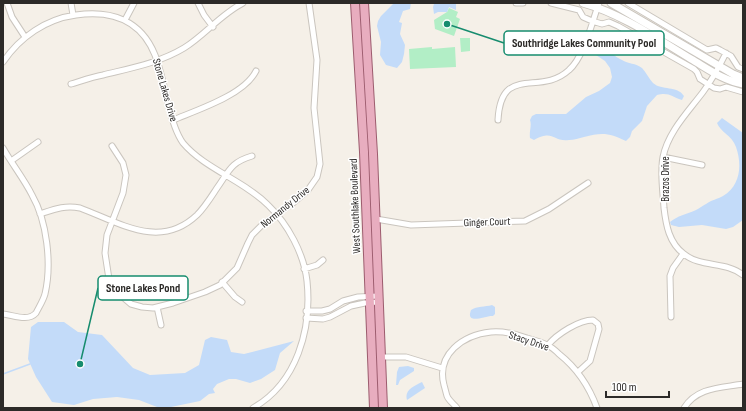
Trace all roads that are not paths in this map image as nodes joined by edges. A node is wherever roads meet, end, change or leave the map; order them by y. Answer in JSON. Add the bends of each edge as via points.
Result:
{"nodes":[{"id":1,"x":7,"y":3,"type":"edge"},
{"id":2,"x":71,"y":3,"type":"edge"},
{"id":3,"x":134,"y":3,"type":"edge"},
{"id":4,"x":198,"y":3,"type":"edge"},
{"id":5,"x":243,"y":3,"type":"edge"},
{"id":6,"x":309,"y":3,"type":"edge"},
{"id":7,"x":355,"y":3,"type":"edge"},
{"id":8,"x":364,"y":3,"type":"edge"},
{"id":9,"x":516,"y":3,"type":"edge"},
{"id":10,"x":523,"y":3,"type":"edge"},
{"id":11,"x":551,"y":3,"type":"edge"},
{"id":12,"x":583,"y":3,"type":"edge"},
{"id":13,"x":611,"y":3,"type":"edge"},
{"id":14,"x":628,"y":3,"type":"edge"},
{"id":15,"x":598,"y":5,"type":"edge"},
{"id":16,"x":73,"y":15,"type":"junction"},
{"id":17,"x":125,"y":20,"type":"junction"},
{"id":18,"x":592,"y":21,"type":"junction"},
{"id":19,"x":212,"y":27,"type":"junction"},
{"id":20,"x":25,"y":37,"type":"junction"},
{"id":21,"x":726,"y":54,"type":"junction"},
{"id":22,"x":157,"y":60,"type":"junction"},
{"id":23,"x":3,"y":62,"type":"edge"},
{"id":24,"x":720,"y":66,"type":"junction"},
{"id":25,"x":743,"y":69,"type":"edge"},
{"id":26,"x":256,"y":71,"type":"dead end"},
{"id":27,"x":715,"y":73,"type":"junction"},
{"id":28,"x":743,"y":78,"type":"edge"},
{"id":29,"x":70,"y":84,"type":"dead end"},
{"id":30,"x":708,"y":84,"type":"junction"},
{"id":31,"x":743,"y":84,"type":"edge"},
{"id":32,"x":743,"y":92,"type":"edge"},
{"id":33,"x":173,"y":120,"type":"junction"},
{"id":34,"x":498,"y":120,"type":"dead end"},
{"id":35,"x":38,"y":142,"type":"dead end"},
{"id":36,"x":112,"y":146,"type":"dead end"},
{"id":37,"x":3,"y":148,"type":"edge"},
{"id":38,"x":252,"y":156,"type":"dead end"},
{"id":39,"x":663,"y":157,"type":"junction"},
{"id":40,"x":11,"y":160,"type":"junction"},
{"id":41,"x":702,"y":164,"type":"dead end"},
{"id":42,"x":226,"y":174,"type":"junction"},
{"id":43,"x":588,"y":183,"type":"dead end"},
{"id":44,"x":40,"y":214,"type":"junction"},
{"id":45,"x":276,"y":214,"type":"junction"},
{"id":46,"x":376,"y":219,"type":"junction"},
{"id":47,"x":112,"y":221,"type":"junction"},
{"id":48,"x":683,"y":254,"type":"junction"},
{"id":49,"x":323,"y":260,"type":"dead end"},
{"id":50,"x":304,"y":269,"type":"junction"},
{"id":51,"x":742,"y":272,"type":"edge"},
{"id":52,"x":222,"y":282,"type":"junction"},
{"id":53,"x":374,"y":299,"type":"junction"},
{"id":54,"x":242,"y":302,"type":"dead end"},
{"id":55,"x":157,"y":307,"type":"junction"},
{"id":56,"x":306,"y":311,"type":"junction"},
{"id":57,"x":3,"y":314,"type":"edge"},
{"id":58,"x":671,"y":317,"type":"dead end"},
{"id":59,"x":306,"y":318,"type":"junction"},
{"id":60,"x":161,"y":325,"type":"dead end"},
{"id":61,"x":548,"y":345,"type":"junction"},
{"id":62,"x":381,"y":357,"type":"junction"},
{"id":63,"x":442,"y":368,"type":"junction"},
{"id":64,"x":578,"y":372,"type":"junction"},
{"id":65,"x":743,"y":384,"type":"edge"},
{"id":66,"x":253,"y":408,"type":"edge"},
{"id":67,"x":374,"y":408,"type":"edge"},
{"id":68,"x":382,"y":408,"type":"edge"},
{"id":69,"x":457,"y":408,"type":"edge"},
{"id":70,"x":597,"y":408,"type":"edge"},
{"id":71,"x":684,"y":408,"type":"edge"}],
"edges":[{"from":1,"to":20,"type":"street","via":[[12,17]]},
{"from":2,"to":16,"type":"street"},
{"from":3,"to":17,"type":"street"},
{"from":4,"to":19,"type":"street"},
{"from":5,"to":19,"type":"street"},
{"from":6,"to":45,"type":"street","name":"Normandy Drive","via":[[317,60],[314,108],[320,164],[308,190]]},
{"from":7,"to":53,"type":"main road","name":"West Southlake Boulevard"},
{"from":8,"to":46,"type":"main road","name":"West Southlake Boulevard"},
{"from":9,"to":10,"type":"street"},
{"from":11,"to":18,"type":"street","via":[[580,10],[585,18]]},
{"from":12,"to":15,"type":"street"},
{"from":13,"to":24,"type":"street"},
{"from":14,"to":21,"type":"street","via":[[707,50],[716,48]]},
{"from":15,"to":18,"type":"street"},
{"from":15,"to":27,"type":"street"},
{"from":16,"to":17,"type":"street","name":"Stone Lakes Drive","via":[[98,13]]},
{"from":16,"to":20,"type":"street","name":"Stone Lakes Drive","via":[[52,21]]},
{"from":17,"to":22,"type":"street","name":"Stone Lakes Drive","via":[[146,39]]},
{"from":18,"to":30,"type":"street","via":[[602,24],[609,22],[618,26],[694,69],[700,79]]},
{"from":18,"to":34,"type":"street","via":[[581,53],[569,70],[550,81],[524,83],[511,88],[502,98]]},
{"from":19,"to":22,"type":"street","via":[[183,48]]},
{"from":20,"to":23,"type":"street","name":"Stone Lakes Drive"},
{"from":21,"to":24,"type":"street","name":"Brazos Drive"},
{"from":21,"to":25,"type":"street"},
{"from":22,"to":29,"type":"street","via":[[143,66]]},
{"from":22,"to":33,"type":"street","name":"Stone Lakes Drive"},
{"from":24,"to":27,"type":"street","name":"Brazos Drive"},
{"from":24,"to":28,"type":"street"},
{"from":26,"to":33,"type":"street","via":[[250,81],[231,94]]},
{"from":27,"to":30,"type":"street","name":"Brazos Drive"},
{"from":27,"to":31,"type":"street"},
{"from":30,"to":32,"type":"street","via":[[716,89],[726,87]]},
{"from":30,"to":39,"type":"street","name":"Brazos Drive","via":[[673,133]]},
{"from":33,"to":42,"type":"street","name":"Stone Lakes Drive","via":[[183,143],[196,156]]},
{"from":35,"to":40,"type":"street"},
{"from":36,"to":47,"type":"street","name":"Normandy Drive","via":[[123,163],[126,175],[123,193]]},
{"from":37,"to":40,"type":"street"},
{"from":38,"to":42,"type":"street","via":[[236,163]]},
{"from":39,"to":41,"type":"street"},
{"from":39,"to":48,"type":"street","name":"Brazos Drive","via":[[662,182],[668,232]]},
{"from":40,"to":44,"type":"street","via":[[33,195]]},
{"from":42,"to":45,"type":"street","name":"Stone Lakes Drive","via":[[256,194]]},
{"from":42,"to":47,"type":"street","via":[[202,210],[189,222],[176,229],[147,233]]},
{"from":43,"to":46,"type":"street","name":"Ginger Court","via":[[525,221],[411,225]]},
{"from":44,"to":47,"type":"street","via":[[64,206],[80,208]]},
{"from":44,"to":57,"type":"street","via":[[46,233],[47,267],[42,302],[36,313],[30,317]]},
{"from":45,"to":50,"type":"street","name":"Stone Lakes Drive","via":[[293,239]]},
{"from":45,"to":52,"type":"street","name":"Normandy Drive","via":[[252,235],[237,268]]},
{"from":46,"to":53,"type":"main road","name":"West Southlake Boulevard"},
{"from":47,"to":55,"type":"street","name":"Normandy Drive","via":[[105,253],[112,285],[122,298],[131,304]]},
{"from":48,"to":51,"type":"street","name":"Brazos Drive","via":[[697,261]]},
{"from":48,"to":58,"type":"street","via":[[670,276]]},
{"from":49,"to":50,"type":"street"},
{"from":50,"to":56,"type":"street","name":"Stone Lakes Drive","via":[[307,280]]},
{"from":52,"to":54,"type":"street"},
{"from":52,"to":55,"type":"street","name":"Normandy Drive","via":[[205,292]]},
{"from":53,"to":56,"type":"street","via":[[350,299],[330,309]]},
{"from":53,"to":59,"type":"street","via":[[323,319]]},
{"from":53,"to":62,"type":"main road","name":"West Southlake Boulevard"},
{"from":53,"to":67,"type":"main road","name":"West Southlake Boulevard"},
{"from":55,"to":60,"type":"street"},
{"from":56,"to":59,"type":"street","name":"Stone Lakes Drive"},
{"from":59,"to":66,"type":"street","name":"Stone Lakes Drive","via":[[300,348],[291,372],[276,391]]},
{"from":61,"to":63,"type":"street","name":"Stacy Drive","via":[[516,334],[477,334],[451,350]]},
{"from":61,"to":64,"type":"street","name":"Stacy Drive"},
{"from":61,"to":64,"type":"street","via":[[556,336],[586,320],[594,320],[600,329],[590,361]]},
{"from":62,"to":63,"type":"street","via":[[406,357]]},
{"from":62,"to":68,"type":"main road","name":"West Southlake Boulevard"},
{"from":63,"to":69,"type":"street","via":[[447,397]]},
{"from":64,"to":70,"type":"street","name":"Stacy Drive"},
{"from":65,"to":71,"type":"street","via":[[710,389],[693,398]]}]}
